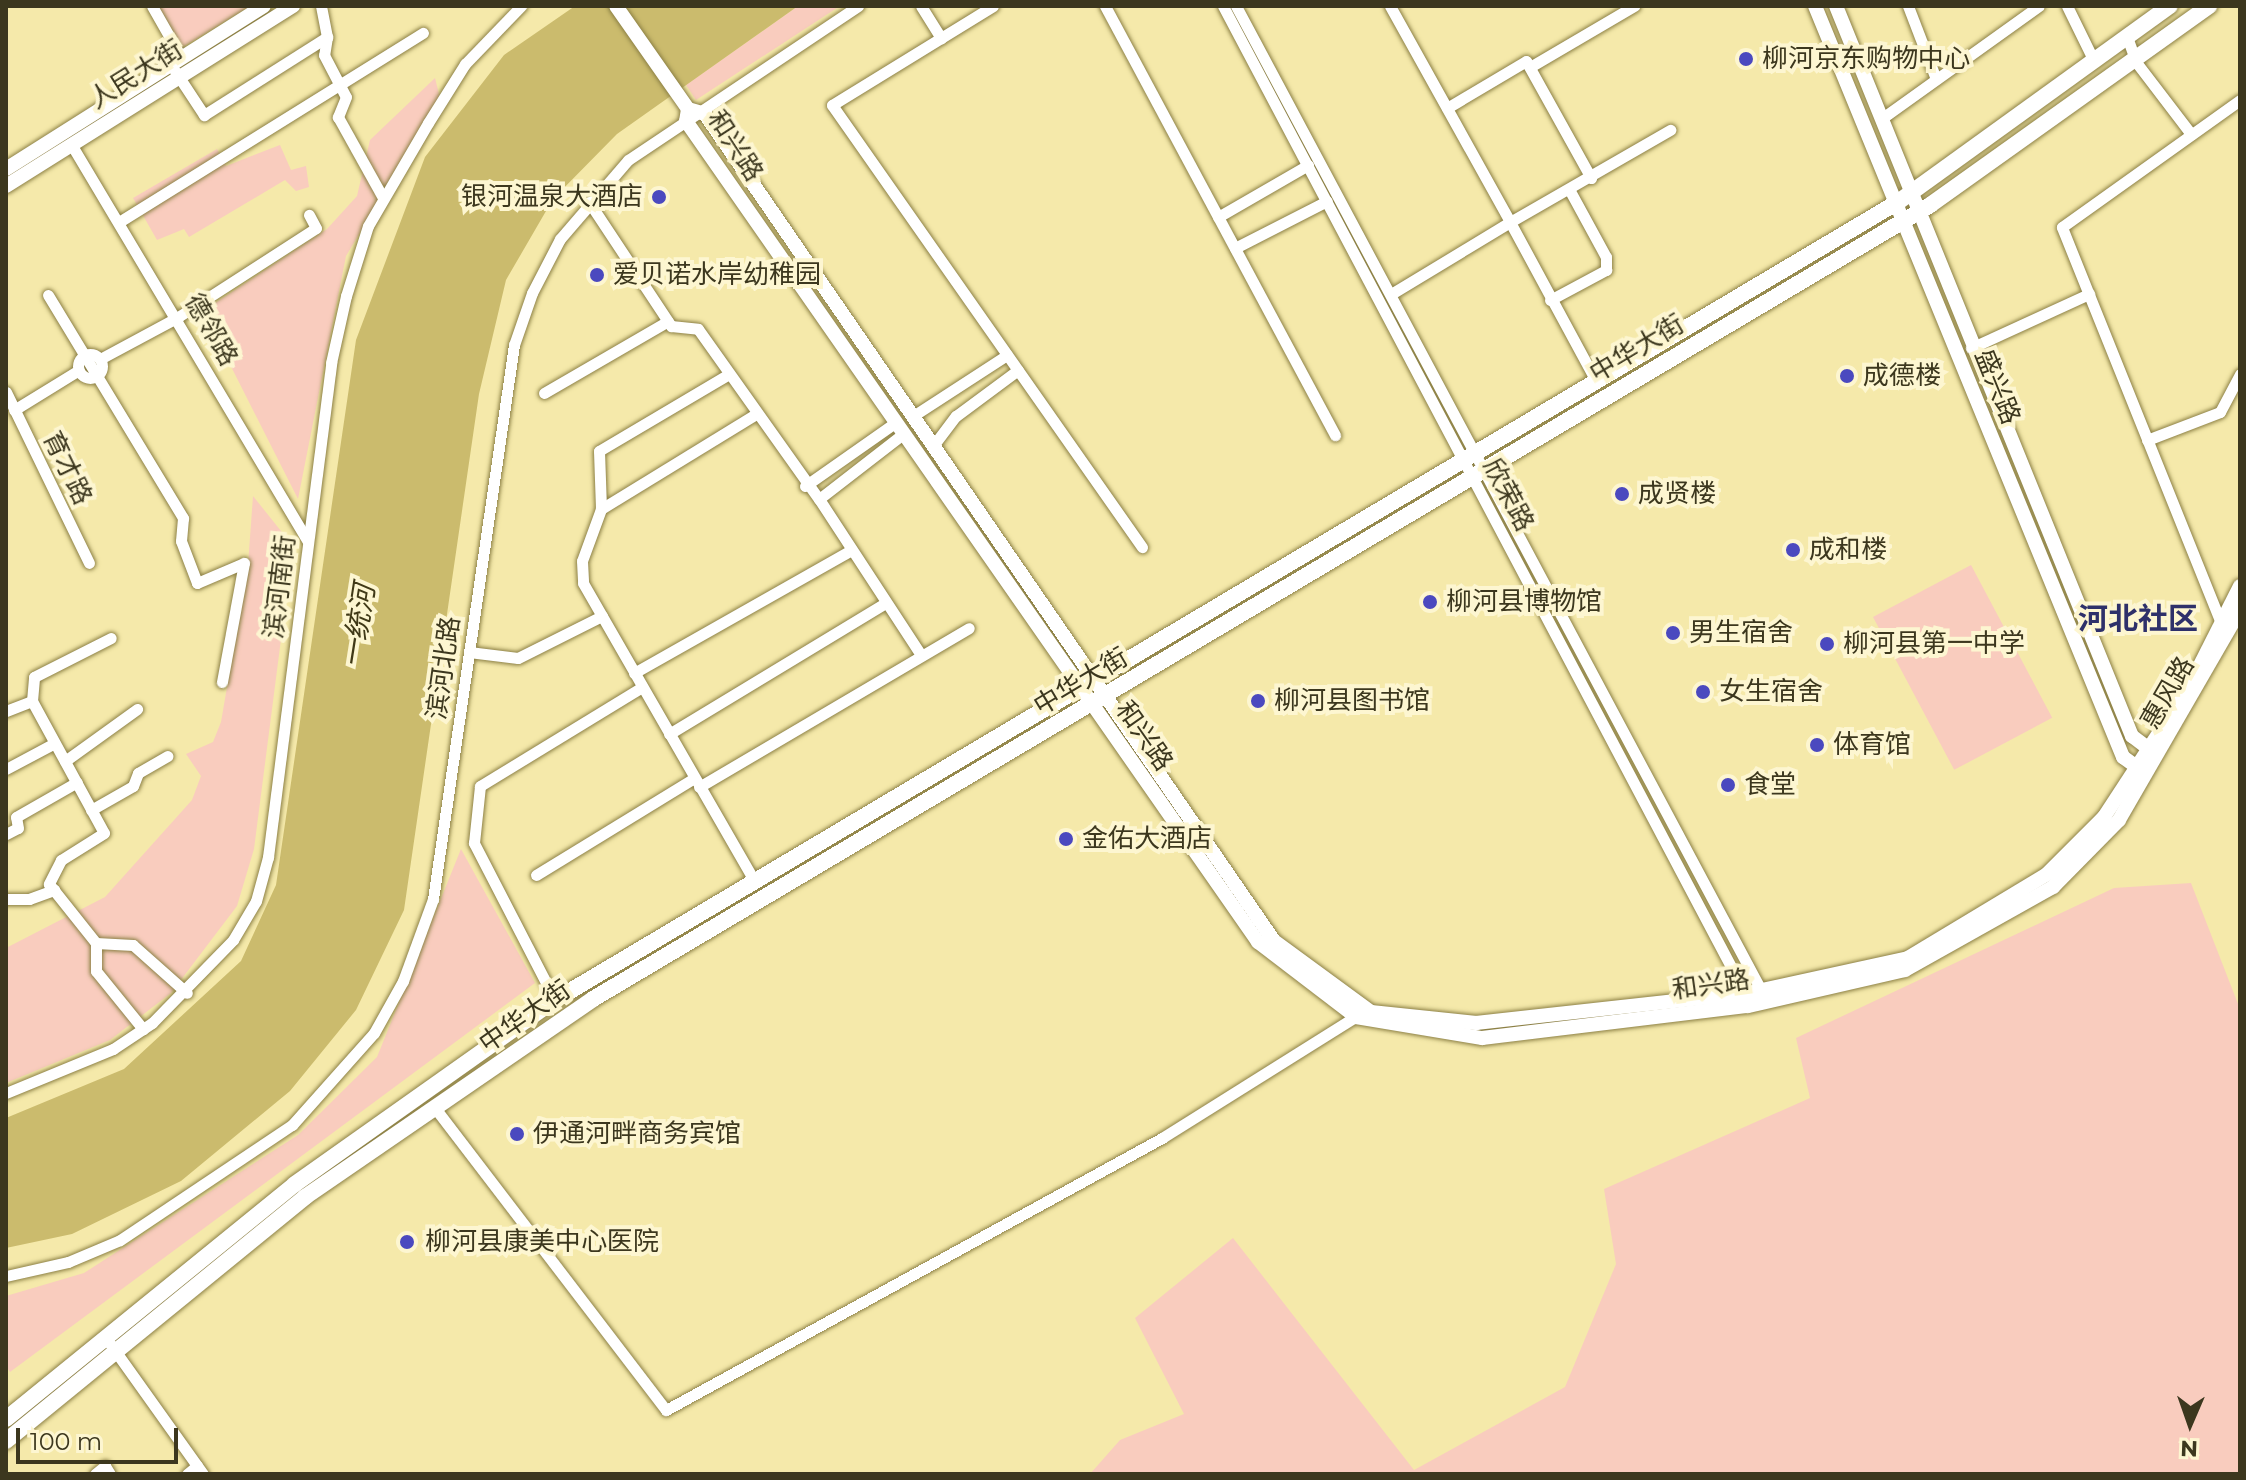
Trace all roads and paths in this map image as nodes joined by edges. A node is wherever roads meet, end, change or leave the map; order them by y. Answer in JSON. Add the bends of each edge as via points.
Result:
{"nodes":[{"id":1,"x":152,"y":6,"type":"edge"},
{"id":2,"x":264,"y":6,"type":"edge"},
{"id":3,"x":293,"y":6,"type":"edge"},
{"id":4,"x":321,"y":6,"type":"edge"},
{"id":5,"x":521,"y":6,"type":"edge"},
{"id":6,"x":616,"y":6,"type":"edge"},
{"id":7,"x":858,"y":6,"type":"edge"},
{"id":8,"x":921,"y":6,"type":"edge"},
{"id":9,"x":993,"y":6,"type":"edge"},
{"id":10,"x":1105,"y":6,"type":"edge"},
{"id":11,"x":1223,"y":6,"type":"edge"},
{"id":12,"x":1236,"y":6,"type":"edge"},
{"id":13,"x":1390,"y":6,"type":"edge"},
{"id":14,"x":1622,"y":6,"type":"edge"},
{"id":15,"x":1634,"y":6,"type":"edge"},
{"id":16,"x":1815,"y":6,"type":"edge"},
{"id":17,"x":1836,"y":6,"type":"edge"},
{"id":18,"x":1908,"y":6,"type":"edge"},
{"id":19,"x":2039,"y":6,"type":"edge"},
{"id":20,"x":2067,"y":6,"type":"edge"},
{"id":21,"x":2170,"y":6,"type":"edge"},
{"id":22,"x":2209,"y":6,"type":"edge"},
{"id":23,"x":980,"y":10,"type":"edge"},
{"id":24,"x":423,"y":33,"type":"dead end"},
{"id":25,"x":327,"y":37,"type":"junction"},
{"id":26,"x":2127,"y":37,"type":"junction"},
{"id":27,"x":941,"y":38,"type":"junction"},
{"id":28,"x":2094,"y":61,"type":"junction"},
{"id":29,"x":2136,"y":62,"type":"junction"},
{"id":30,"x":177,"y":66,"type":"junction"},
{"id":31,"x":1530,"y":67,"type":"junction"},
{"id":32,"x":1936,"y":79,"type":"junction"},
{"id":33,"x":340,"y":86,"type":"junction"},
{"id":34,"x":2240,"y":100,"type":"edge"},
{"id":35,"x":1447,"y":108,"type":"junction"},
{"id":36,"x":691,"y":114,"type":"junction"},
{"id":37,"x":1881,"y":119,"type":"junction"},
{"id":38,"x":1670,"y":130,"type":"dead end"},
{"id":39,"x":2191,"y":134,"type":"junction"},
{"id":40,"x":71,"y":144,"type":"junction"},
{"id":41,"x":1308,"y":165,"type":"junction"},
{"id":42,"x":6,"y":169,"type":"edge"},
{"id":43,"x":1591,"y":178,"type":"junction"},
{"id":44,"x":6,"y":186,"type":"edge"},
{"id":45,"x":1570,"y":191,"type":"junction"},
{"id":46,"x":1910,"y":193,"type":"junction"},
{"id":47,"x":382,"y":196,"type":"dead end"},
{"id":48,"x":1327,"y":201,"type":"junction"},
{"id":49,"x":589,"y":202,"type":"junction"},
{"id":50,"x":1895,"y":203,"type":"junction"},
{"id":51,"x":309,"y":215,"type":"dead end"},
{"id":52,"x":1910,"y":216,"type":"junction"},
{"id":53,"x":1218,"y":217,"type":"junction"},
{"id":54,"x":119,"y":222,"type":"junction"},
{"id":55,"x":1510,"y":222,"type":"junction"},
{"id":56,"x":1235,"y":248,"type":"junction"},
{"id":57,"x":1391,"y":294,"type":"junction"},
{"id":58,"x":2089,"y":294,"type":"junction"},
{"id":59,"x":48,"y":295,"type":"dead end"},
{"id":60,"x":1550,"y":300,"type":"junction"},
{"id":61,"x":178,"y":317,"type":"junction"},
{"id":62,"x":668,"y":321,"type":"junction"},
{"id":63,"x":1971,"y":348,"type":"junction"},
{"id":64,"x":85,"y":355,"type":"junction"},
{"id":65,"x":1007,"y":355,"type":"junction"},
{"id":66,"x":100,"y":359,"type":"junction"},
{"id":67,"x":79,"y":370,"type":"junction"},
{"id":68,"x":1018,"y":370,"type":"junction"},
{"id":69,"x":729,"y":374,"type":"junction"},
{"id":70,"x":2240,"y":374,"type":"edge"},
{"id":71,"x":97,"y":376,"type":"junction"},
{"id":72,"x":1596,"y":381,"type":"junction"},
{"id":73,"x":6,"y":392,"type":"edge"},
{"id":74,"x":544,"y":393,"type":"dead end"},
{"id":75,"x":14,"y":410,"type":"junction"},
{"id":76,"x":756,"y":414,"type":"junction"},
{"id":77,"x":913,"y":416,"type":"junction"},
{"id":78,"x":900,"y":427,"type":"junction"},
{"id":79,"x":1335,"y":435,"type":"dead end"},
{"id":80,"x":2147,"y":440,"type":"junction"},
{"id":81,"x":933,"y":446,"type":"junction"},
{"id":82,"x":1474,"y":464,"type":"junction"},
{"id":83,"x":805,"y":486,"type":"junction"},
{"id":84,"x":819,"y":499,"type":"junction"},
{"id":85,"x":601,"y":509,"type":"junction"},
{"id":86,"x":308,"y":541,"type":"junction"},
{"id":87,"x":1142,"y":547,"type":"dead end"},
{"id":88,"x":850,"y":551,"type":"junction"},
{"id":89,"x":89,"y":563,"type":"dead end"},
{"id":90,"x":2240,"y":586,"type":"edge"},
{"id":91,"x":885,"y":603,"type":"junction"},
{"id":92,"x":2240,"y":610,"type":"edge"},
{"id":93,"x":602,"y":616,"type":"junction"},
{"id":94,"x":969,"y":628,"type":"dead end"},
{"id":95,"x":2224,"y":629,"type":"junction"},
{"id":96,"x":111,"y":638,"type":"dead end"},
{"id":97,"x":469,"y":652,"type":"junction"},
{"id":98,"x":921,"y":655,"type":"junction"},
{"id":99,"x":634,"y":673,"type":"junction"},
{"id":100,"x":1095,"y":678,"type":"junction"},
{"id":101,"x":222,"y":682,"type":"dead end"},
{"id":102,"x":642,"y":687,"type":"junction"},
{"id":103,"x":1092,"y":695,"type":"junction"},
{"id":104,"x":32,"y":701,"type":"junction"},
{"id":105,"x":137,"y":709,"type":"dead end"},
{"id":106,"x":6,"y":711,"type":"edge"},
{"id":107,"x":669,"y":734,"type":"junction"},
{"id":108,"x":55,"y":743,"type":"junction"},
{"id":109,"x":2153,"y":752,"type":"junction"},
{"id":110,"x":168,"y":756,"type":"dead end"},
{"id":111,"x":65,"y":761,"type":"junction"},
{"id":112,"x":6,"y":769,"type":"edge"},
{"id":113,"x":2142,"y":771,"type":"junction"},
{"id":114,"x":77,"y":782,"type":"junction"},
{"id":115,"x":697,"y":783,"type":"junction"},
{"id":116,"x":91,"y":810,"type":"junction"},
{"id":117,"x":11,"y":817,"type":"edge"},
{"id":118,"x":6,"y":834,"type":"edge"},
{"id":119,"x":536,"y":875,"type":"dead end"},
{"id":120,"x":754,"y":880,"type":"junction"},
{"id":121,"x":54,"y":890,"type":"junction"},
{"id":122,"x":6,"y":899,"type":"edge"},
{"id":123,"x":96,"y":943,"type":"junction"},
{"id":124,"x":187,"y":993,"type":"junction"},
{"id":125,"x":1756,"y":998,"type":"junction"},
{"id":126,"x":555,"y":1000,"type":"junction"},
{"id":127,"x":1361,"y":1013,"type":"junction"},
{"id":128,"x":143,"y":1029,"type":"junction"},
{"id":129,"x":6,"y":1093,"type":"edge"},
{"id":130,"x":435,"y":1108,"type":"junction"},
{"id":131,"x":6,"y":1276,"type":"edge"},
{"id":132,"x":111,"y":1345,"type":"junction"},
{"id":133,"x":6,"y":1419,"type":"edge"},
{"id":134,"x":6,"y":1441,"type":"edge"},
{"id":135,"x":200,"y":1470,"type":"edge"},
{"id":136,"x":95,"y":1474,"type":"edge"},
{"id":137,"x":110,"y":1474,"type":"edge"},
{"id":138,"x":187,"y":1474,"type":"edge"}],
"edges":[{"from":1,"to":30,"type":"street"},
{"from":2,"to":30,"type":"street","name":"人民大街"},
{"from":3,"to":30,"type":"street","name":"人民大街"},
{"from":4,"to":25,"type":"street"},
{"from":5,"to":86,"type":"street","name":"滨河南街","via":[[465,64],[368,226],[331,363]]},
{"from":6,"to":36,"type":"street"},
{"from":7,"to":36,"type":"street","name":"滨河北路"},
{"from":8,"to":27,"type":"street"},
{"from":9,"to":23,"type":"street"},
{"from":10,"to":53,"type":"street"},
{"from":11,"to":41,"type":"street","name":"欣荣路"},
{"from":12,"to":57,"type":"street","name":"欣荣路"},
{"from":13,"to":35,"type":"street"},
{"from":14,"to":15,"type":"street"},
{"from":15,"to":31,"type":"street"},
{"from":16,"to":50,"type":"street","name":"盛兴路"},
{"from":17,"to":37,"type":"street","name":"盛兴路"},
{"from":18,"to":32,"type":"street"},
{"from":19,"to":32,"type":"street"},
{"from":20,"to":28,"type":"street"},
{"from":21,"to":26,"type":"main road","name":"中华大街"},
{"from":22,"to":29,"type":"main road","name":"中华大街"},
{"from":23,"to":27,"type":"street"},
{"from":24,"to":33,"type":"street"},
{"from":25,"to":30,"type":"street","via":[[204,115]]},
{"from":25,"to":33,"type":"street","via":[[324,55]]},
{"from":26,"to":28,"type":"main road","name":"中华大街"},
{"from":26,"to":29,"type":"street"},
{"from":27,"to":65,"type":"street","via":[[832,105]]},
{"from":28,"to":46,"type":"main road","name":"中华大街"},
{"from":29,"to":39,"type":"street"},
{"from":29,"to":52,"type":"main road","name":"中华大街"},
{"from":30,"to":40,"type":"street","name":"人民大街"},
{"from":30,"to":42,"type":"street","name":"人民大街"},
{"from":31,"to":35,"type":"street","via":[[1526,61]]},
{"from":31,"to":43,"type":"street"},
{"from":32,"to":37,"type":"street"},
{"from":33,"to":47,"type":"street","via":[[346,97],[338,117]]},
{"from":33,"to":54,"type":"street"},
{"from":34,"to":39,"type":"street"},
{"from":35,"to":55,"type":"street"},
{"from":36,"to":49,"type":"street","name":"滨河北路","via":[[628,160]]},
{"from":36,"to":77,"type":"street","name":"和兴路"},
{"from":36,"to":78,"type":"street","name":"和兴路"},
{"from":37,"to":46,"type":"street","name":"盛兴路"},
{"from":38,"to":43,"type":"street"},
{"from":39,"to":58,"type":"street","via":[[2062,227]]},
{"from":40,"to":44,"type":"street","name":"人民大街"},
{"from":40,"to":54,"type":"street","name":"德邻路"},
{"from":41,"to":48,"type":"street","name":"欣荣路"},
{"from":41,"to":53,"type":"street"},
{"from":43,"to":45,"type":"street"},
{"from":45,"to":55,"type":"street"},
{"from":45,"to":60,"type":"street","via":[[1606,257],[1606,270]]},
{"from":46,"to":50,"type":"main road","name":"中华大街"},
{"from":46,"to":52,"type":"street","name":"盛兴路"},
{"from":48,"to":56,"type":"street"},
{"from":48,"to":82,"type":"street","name":"欣荣路"},
{"from":49,"to":62,"type":"street"},
{"from":49,"to":97,"type":"street","name":"滨河北路","via":[[560,239],[514,345]]},
{"from":50,"to":52,"type":"street","name":"盛兴路"},
{"from":50,"to":72,"type":"main road","name":"中华大街"},
{"from":51,"to":61,"type":"street","via":[[316,228]]},
{"from":52,"to":63,"type":"street","name":"盛兴路"},
{"from":52,"to":82,"type":"main road","name":"中华大街"},
{"from":52,"to":113,"type":"street","name":"盛兴路","via":[[2123,757]]},
{"from":53,"to":56,"type":"street"},
{"from":54,"to":61,"type":"street","name":"德邻路"},
{"from":55,"to":57,"type":"street"},
{"from":55,"to":60,"type":"street"},
{"from":56,"to":79,"type":"street"},
{"from":57,"to":82,"type":"street","name":"欣荣路"},
{"from":58,"to":63,"type":"street"},
{"from":58,"to":80,"type":"street"},
{"from":59,"to":64,"type":"street"},
{"from":60,"to":72,"type":"street"},
{"from":61,"to":66,"type":"street"},
{"from":61,"to":86,"type":"street","name":"德邻路"},
{"from":62,"to":69,"type":"street","via":[[698,329]]},
{"from":62,"to":74,"type":"street"},
{"from":63,"to":109,"type":"street","name":"盛兴路","via":[[2132,736]]},
{"from":64,"to":66,"type":"street"},
{"from":64,"to":67,"type":"street"},
{"from":64,"to":71,"type":"street"},
{"from":65,"to":68,"type":"street"},
{"from":65,"to":77,"type":"street"},
{"from":66,"to":71,"type":"street"},
{"from":67,"to":71,"type":"street","via":[[85,377]]},
{"from":67,"to":75,"type":"street"},
{"from":68,"to":81,"type":"street","via":[[956,416]]},
{"from":68,"to":87,"type":"street"},
{"from":69,"to":76,"type":"street"},
{"from":69,"to":85,"type":"street","via":[[599,451]]},
{"from":70,"to":80,"type":"street","via":[[2220,412]]},
{"from":71,"to":101,"type":"street","via":[[183,518],[181,541],[197,583],[244,563]]},
{"from":72,"to":82,"type":"main road","name":"中华大街"},
{"from":73,"to":75,"type":"street","name":"育才路"},
{"from":75,"to":89,"type":"street","name":"育才路"},
{"from":76,"to":83,"type":"street"},
{"from":76,"to":85,"type":"street"},
{"from":77,"to":81,"type":"street","name":"和兴路"},
{"from":78,"to":83,"type":"street"},
{"from":78,"to":84,"type":"street"},
{"from":78,"to":103,"type":"street","name":"和兴路"},
{"from":80,"to":95,"type":"street"},
{"from":81,"to":100,"type":"street","name":"和兴路"},
{"from":82,"to":100,"type":"main road","name":"中华大街"},
{"from":82,"to":103,"type":"main road","name":"中华大街"},
{"from":82,"to":125,"type":"street","name":"欣荣路"},
{"from":83,"to":84,"type":"street"},
{"from":84,"to":88,"type":"street"},
{"from":85,"to":93,"type":"street","via":[[582,561],[583,583]]},
{"from":86,"to":124,"type":"street","name":"滨河南街","via":[[260,886],[233,940]]},
{"from":88,"to":91,"type":"street"},
{"from":88,"to":99,"type":"street"},
{"from":90,"to":95,"type":"street"},
{"from":91,"to":98,"type":"street"},
{"from":91,"to":107,"type":"street"},
{"from":92,"to":95,"type":"street"},
{"from":93,"to":97,"type":"street","via":[[518,658]]},
{"from":93,"to":99,"type":"street"},
{"from":94,"to":98,"type":"street"},
{"from":95,"to":109,"type":"street","name":"和兴路"},
{"from":96,"to":104,"type":"street","via":[[34,677]]},
{"from":97,"to":131,"type":"street","name":"滨河北路","via":[[433,899],[403,981],[374,1033],[292,1125],[120,1240],[68,1262]]},
{"from":98,"to":115,"type":"street"},
{"from":99,"to":102,"type":"street"},
{"from":100,"to":103,"type":"main road","name":"中华大街"},
{"from":102,"to":107,"type":"street"},
{"from":102,"to":126,"type":"street","via":[[480,786],[474,843]]},
{"from":103,"to":120,"type":"main road","name":"中华大街"},
{"from":103,"to":127,"type":"street","name":"和兴路","via":[[1258,942]]},
{"from":103,"to":130,"type":"main road","name":"中华大街","via":[[593,999]]},
{"from":104,"to":106,"type":"street"},
{"from":104,"to":108,"type":"street"},
{"from":105,"to":111,"type":"street"},
{"from":107,"to":115,"type":"street"},
{"from":108,"to":111,"type":"street"},
{"from":108,"to":112,"type":"street"},
{"from":109,"to":113,"type":"street","name":"和兴路"},
{"from":110,"to":116,"type":"street","via":[[138,773],[133,786]]},
{"from":111,"to":114,"type":"street"},
{"from":113,"to":125,"type":"street","name":"和兴路","via":[[2047,874],[1921,951]]},
{"from":114,"to":116,"type":"street"},
{"from":114,"to":117,"type":"street"},
{"from":115,"to":119,"type":"street"},
{"from":115,"to":120,"type":"street"},
{"from":116,"to":121,"type":"street","via":[[104,833],[61,860],[49,884]]},
{"from":117,"to":118,"type":"street","via":[[18,828]]},
{"from":120,"to":126,"type":"main road","name":"中华大街"},
{"from":121,"to":122,"type":"street","via":[[29,899]]},
{"from":121,"to":123,"type":"street"},
{"from":123,"to":124,"type":"street","via":[[133,945]]},
{"from":123,"to":128,"type":"street","via":[[96,971]]},
{"from":124,"to":128,"type":"street","name":"滨河南街"},
{"from":125,"to":127,"type":"street","name":"和兴路","via":[[1476,1023]]},
{"from":126,"to":132,"type":"main road","name":"中华大街","via":[[295,1184]]},
{"from":127,"to":130,"type":"street","via":[[1162,1138],[666,1410]]},
{"from":128,"to":129,"type":"street","name":"滨河南街","via":[[113,1049]]},
{"from":130,"to":132,"type":"main road","name":"中华大街","via":[[305,1197]]},
{"from":132,"to":133,"type":"main road","name":"中华大街"},
{"from":132,"to":134,"type":"main road","name":"中华大街"},
{"from":132,"to":135,"type":"street"},
{"from":135,"to":138,"type":"street"},
{"from":136,"to":137,"type":"street","via":[[105,1466]]}]}
